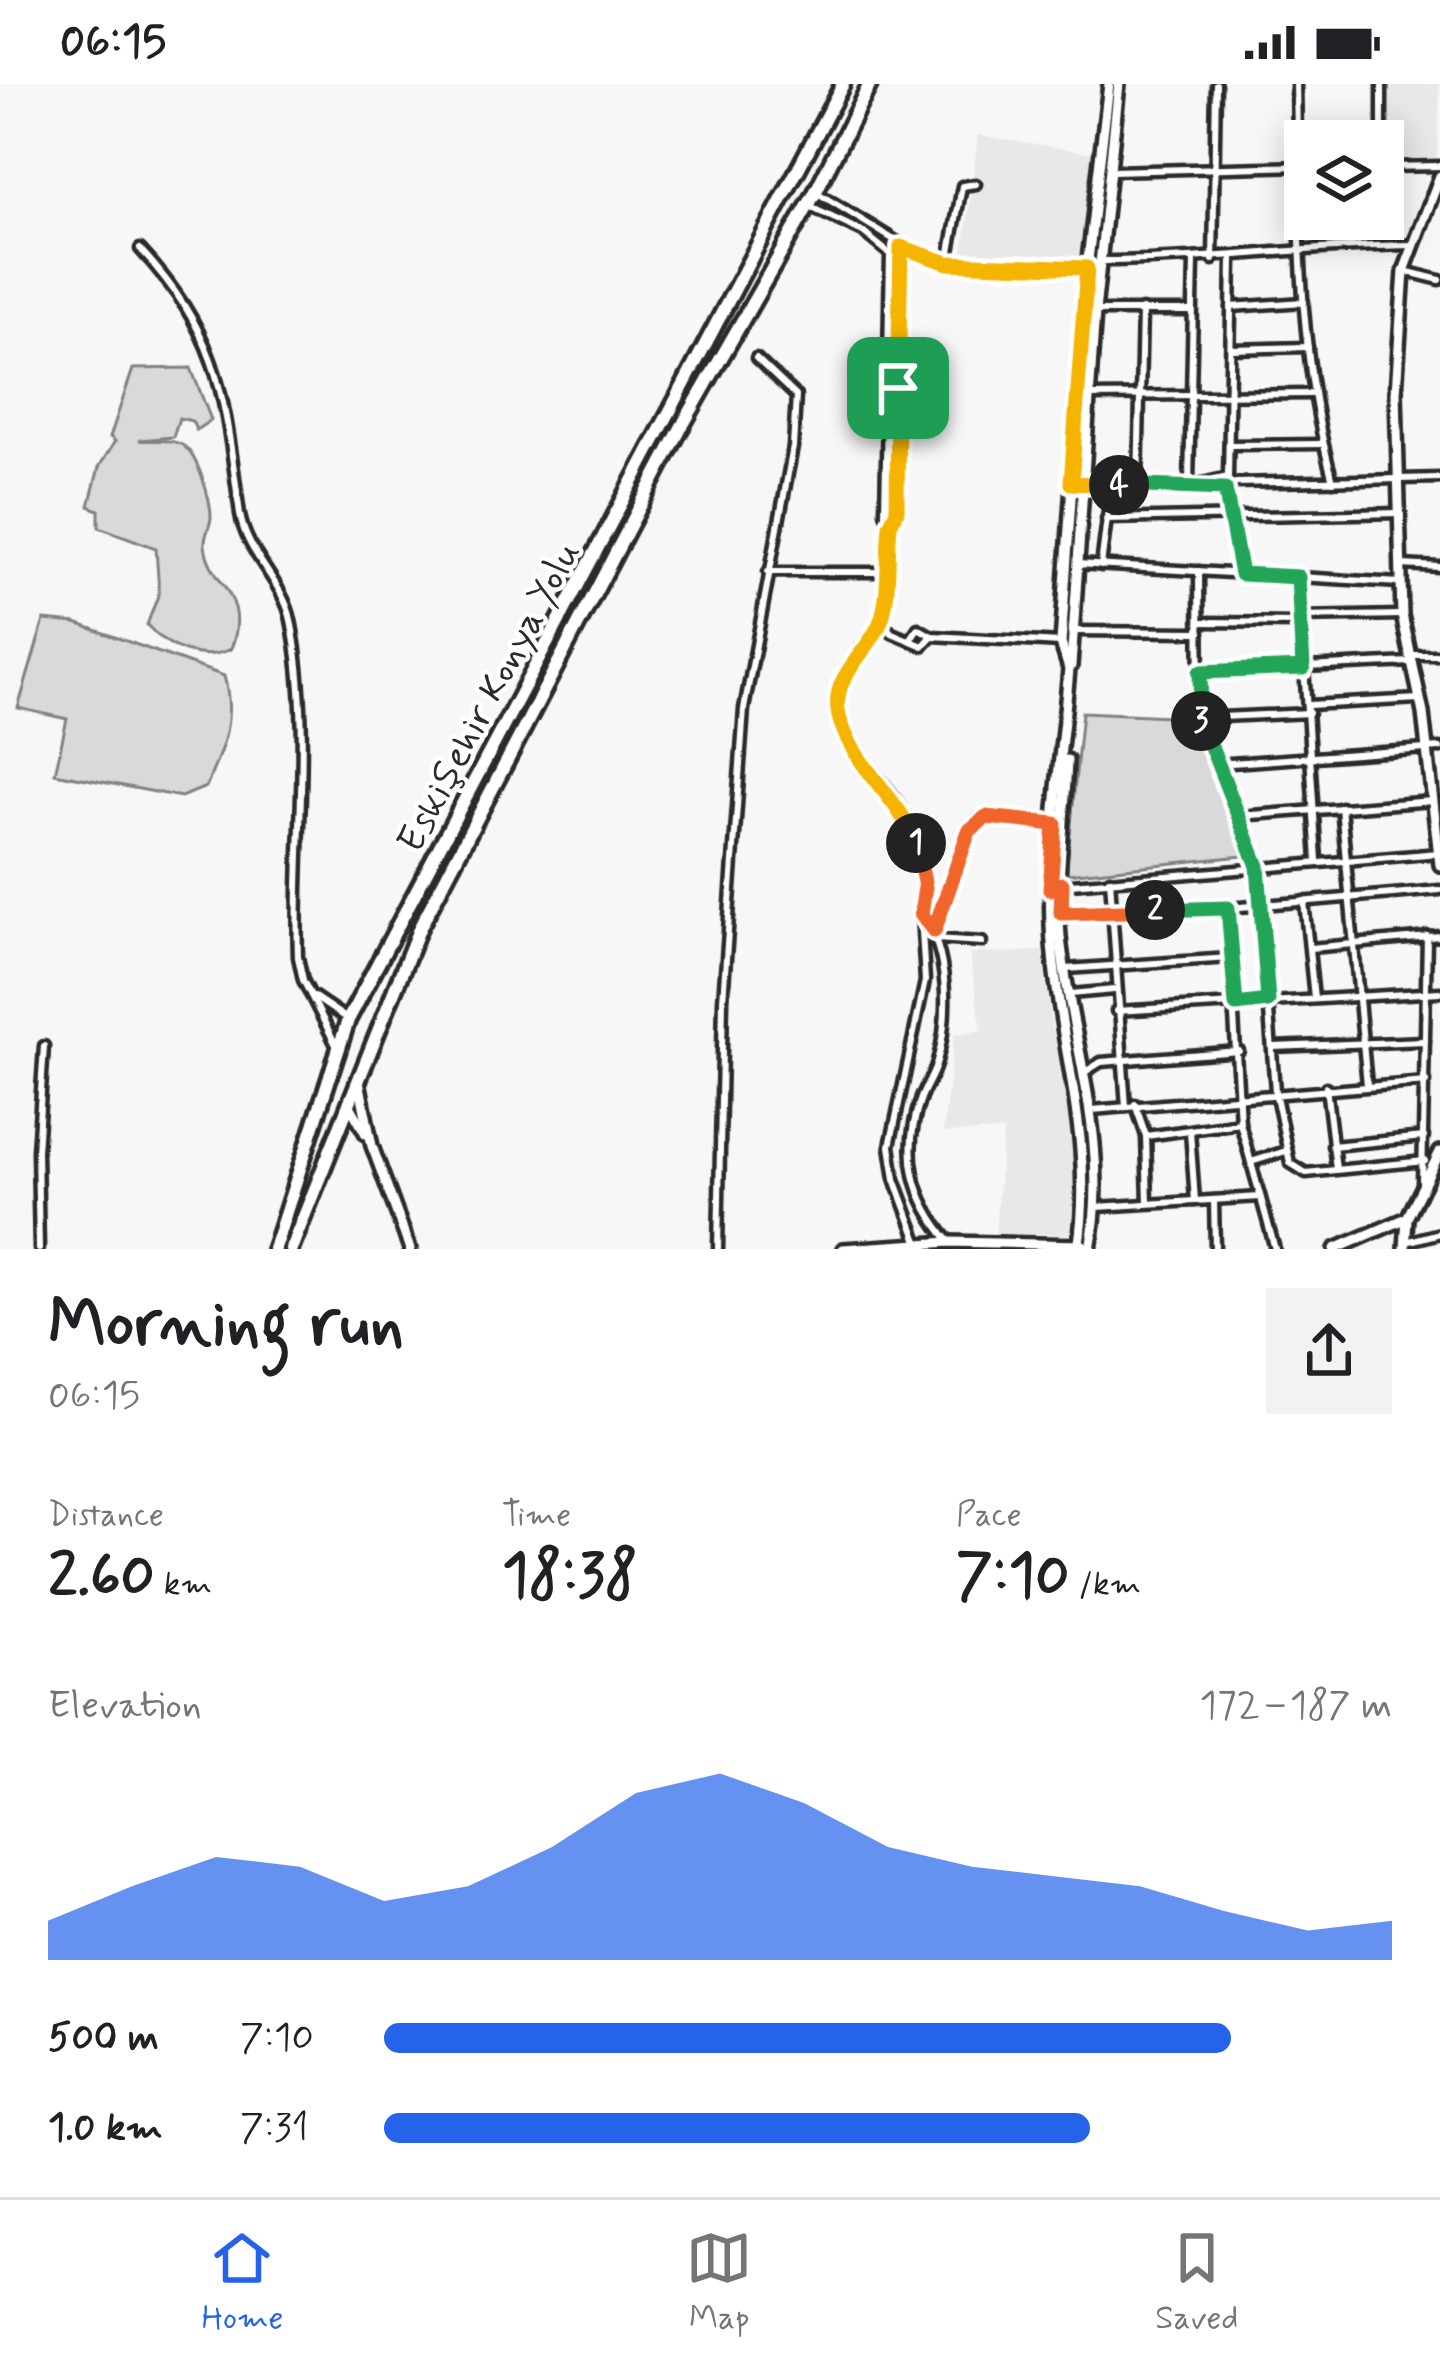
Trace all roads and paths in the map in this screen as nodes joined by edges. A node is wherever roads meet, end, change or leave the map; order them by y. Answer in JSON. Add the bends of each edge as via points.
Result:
{"nodes":[{"id":1,"x":843,"y":84,"type":"edge"},
{"id":2,"x":870,"y":84,"type":"edge"},
{"id":3,"x":1109,"y":84,"type":"edge"},
{"id":4,"x":1119,"y":84,"type":"edge"},
{"id":5,"x":1216,"y":84,"type":"edge"},
{"id":6,"x":1296,"y":84,"type":"edge"},
{"id":7,"x":1382,"y":84,"type":"edge"},
{"id":8,"x":1299,"y":120,"type":"edge"},
{"id":9,"x":1382,"y":120,"type":"edge"},
{"id":10,"x":1284,"y":166,"type":"edge"},
{"id":11,"x":1440,"y":166,"type":"edge"},
{"id":12,"x":1404,"y":167,"type":"edge"},
{"id":13,"x":1214,"y":168,"type":"junction"},
{"id":14,"x":1109,"y":171,"type":"junction"},
{"id":15,"x":1440,"y":176,"type":"edge"},
{"id":16,"x":788,"y":184,"type":"junction"},
{"id":17,"x":976,"y":184,"type":"dead end"},
{"id":18,"x":816,"y":192,"type":"junction"},
{"id":19,"x":808,"y":206,"type":"junction"},
{"id":20,"x":1300,"y":240,"type":"edge"},
{"id":21,"x":1414,"y":245,"type":"junction"},
{"id":22,"x":901,"y":247,"type":"junction"},
{"id":23,"x":140,"y":249,"type":"dead end"},
{"id":24,"x":1300,"y":250,"type":"junction"},
{"id":25,"x":890,"y":254,"type":"junction"},
{"id":26,"x":1232,"y":259,"type":"junction"},
{"id":27,"x":1100,"y":261,"type":"junction"},
{"id":28,"x":1194,"y":261,"type":"junction"},
{"id":29,"x":1214,"y":261,"type":"junction"},
{"id":30,"x":948,"y":263,"type":"junction"},
{"id":31,"x":1087,"y":268,"type":"junction"},
{"id":32,"x":1404,"y":271,"type":"junction"},
{"id":33,"x":1440,"y":280,"type":"edge"},
{"id":34,"x":1304,"y":302,"type":"junction"},
{"id":35,"x":1231,"y":307,"type":"junction"},
{"id":36,"x":1142,"y":310,"type":"junction"},
{"id":37,"x":1191,"y":310,"type":"junction"},
{"id":38,"x":1095,"y":311,"type":"junction"},
{"id":39,"x":1308,"y":347,"type":"junction"},
{"id":40,"x":1232,"y":349,"type":"junction"},
{"id":41,"x":756,"y":358,"type":"dead end"},
{"id":42,"x":1313,"y":394,"type":"junction"},
{"id":43,"x":1140,"y":395,"type":"junction"},
{"id":44,"x":1189,"y":395,"type":"junction"},
{"id":45,"x":1229,"y":395,"type":"junction"},
{"id":46,"x":1088,"y":396,"type":"junction"},
{"id":47,"x":1323,"y":444,"type":"junction"},
{"id":48,"x":1229,"y":445,"type":"junction"},
{"id":49,"x":1440,"y":478,"type":"edge"},
{"id":50,"x":1400,"y":479,"type":"junction"},
{"id":51,"x":1333,"y":481,"type":"junction"},
{"id":52,"x":1076,"y":483,"type":"junction"},
{"id":53,"x":1192,"y":484,"type":"junction"},
{"id":54,"x":1111,"y":485,"type":"junction"},
{"id":55,"x":1138,"y":485,"type":"junction"},
{"id":56,"x":1225,"y":489,"type":"junction"},
{"id":57,"x":1401,"y":513,"type":"junction"},
{"id":58,"x":1230,"y":517,"type":"junction"},
{"id":59,"x":1106,"y":519,"type":"junction"},
{"id":60,"x":890,"y":525,"type":"junction"},
{"id":61,"x":1077,"y":564,"type":"junction"},
{"id":62,"x":1401,"y":565,"type":"junction"},
{"id":63,"x":1101,"y":566,"type":"junction"},
{"id":64,"x":1440,"y":567,"type":"edge"},
{"id":65,"x":1199,"y":571,"type":"junction"},
{"id":66,"x":767,"y":572,"type":"junction"},
{"id":67,"x":884,"y":572,"type":"junction"},
{"id":68,"x":1241,"y":574,"type":"junction"},
{"id":69,"x":1298,"y":577,"type":"junction"},
{"id":70,"x":1400,"y":583,"type":"junction"},
{"id":71,"x":1402,"y":615,"type":"junction"},
{"id":72,"x":1298,"y":620,"type":"junction"},
{"id":73,"x":881,"y":621,"type":"junction"},
{"id":74,"x":1200,"y":622,"type":"junction"},
{"id":75,"x":1072,"y":632,"type":"junction"},
{"id":76,"x":1200,"y":632,"type":"junction"},
{"id":77,"x":932,"y":636,"type":"junction"},
{"id":78,"x":910,"y":640,"type":"junction"},
{"id":79,"x":1061,"y":643,"type":"junction"},
{"id":80,"x":1440,"y":655,"type":"edge"},
{"id":81,"x":1411,"y":658,"type":"junction"},
{"id":82,"x":1303,"y":668,"type":"junction"},
{"id":83,"x":1200,"y":672,"type":"junction"},
{"id":84,"x":1421,"y":698,"type":"junction"},
{"id":85,"x":1309,"y":709,"type":"junction"},
{"id":86,"x":1200,"y":718,"type":"junction"},
{"id":87,"x":1434,"y":749,"type":"edge"},
{"id":88,"x":1312,"y":754,"type":"junction"},
{"id":89,"x":1217,"y":764,"type":"junction"},
{"id":90,"x":1433,"y":801,"type":"junction"},
{"id":91,"x":1342,"y":807,"type":"junction"},
{"id":92,"x":1313,"y":808,"type":"junction"},
{"id":93,"x":1239,"y":816,"type":"junction"},
{"id":94,"x":1055,"y":824,"type":"junction"},
{"id":95,"x":1438,"y":854,"type":"edge"},
{"id":96,"x":1347,"y":858,"type":"junction"},
{"id":97,"x":1317,"y":861,"type":"junction"},
{"id":98,"x":1440,"y":865,"type":"edge"},
{"id":99,"x":1258,"y":866,"type":"junction"},
{"id":100,"x":1109,"y":879,"type":"junction"},
{"id":101,"x":1062,"y":884,"type":"junction"},
{"id":102,"x":1050,"y":889,"type":"junction"},
{"id":103,"x":1440,"y":890,"type":"edge"},
{"id":104,"x":1352,"y":899,"type":"junction"},
{"id":105,"x":1304,"y":902,"type":"junction"},
{"id":106,"x":1262,"y":904,"type":"junction"},
{"id":107,"x":1228,"y":908,"type":"junction"},
{"id":108,"x":1112,"y":911,"type":"junction"},
{"id":109,"x":1061,"y":913,"type":"junction"},
{"id":110,"x":921,"y":914,"type":"junction"},
{"id":111,"x":935,"y":935,"type":"junction"},
{"id":112,"x":1426,"y":936,"type":"junction"},
{"id":113,"x":1440,"y":936,"type":"edge"},
{"id":114,"x":982,"y":942,"type":"dead end"},
{"id":115,"x":1357,"y":944,"type":"junction"},
{"id":116,"x":1310,"y":948,"type":"junction"},
{"id":117,"x":1231,"y":958,"type":"junction"},
{"id":118,"x":1113,"y":968,"type":"junction"},
{"id":119,"x":1066,"y":969,"type":"junction"},
{"id":120,"x":1114,"y":990,"type":"junction"},
{"id":121,"x":1426,"y":992,"type":"junction"},
{"id":122,"x":1440,"y":992,"type":"edge"},
{"id":123,"x":310,"y":994,"type":"junction"},
{"id":124,"x":1071,"y":994,"type":"junction"},
{"id":125,"x":1362,"y":996,"type":"junction"},
{"id":126,"x":1314,"y":998,"type":"junction"},
{"id":127,"x":362,"y":999,"type":"junction"},
{"id":128,"x":1268,"y":1001,"type":"junction"},
{"id":129,"x":1236,"y":1005,"type":"junction"},
{"id":130,"x":329,"y":1008,"type":"junction"},
{"id":131,"x":1116,"y":1011,"type":"junction"},
{"id":132,"x":348,"y":1020,"type":"junction"},
{"id":133,"x":374,"y":1033,"type":"junction"},
{"id":134,"x":1426,"y":1041,"type":"junction"},
{"id":135,"x":1364,"y":1043,"type":"junction"},
{"id":136,"x":44,"y":1046,"type":"dead end"},
{"id":137,"x":336,"y":1046,"type":"junction"},
{"id":138,"x":1272,"y":1047,"type":"junction"},
{"id":139,"x":1239,"y":1052,"type":"junction"},
{"id":140,"x":1124,"y":1060,"type":"junction"},
{"id":141,"x":360,"y":1069,"type":"junction"},
{"id":142,"x":1085,"y":1072,"type":"junction"},
{"id":143,"x":1426,"y":1082,"type":"junction"},
{"id":144,"x":1367,"y":1084,"type":"junction"},
{"id":145,"x":1326,"y":1087,"type":"junction"},
{"id":146,"x":1275,"y":1091,"type":"junction"},
{"id":147,"x":1242,"y":1094,"type":"junction"},
{"id":148,"x":348,"y":1102,"type":"junction"},
{"id":149,"x":1130,"y":1106,"type":"junction"},
{"id":150,"x":1092,"y":1110,"type":"junction"},
{"id":151,"x":1240,"y":1123,"type":"junction"},
{"id":152,"x":1190,"y":1130,"type":"junction"},
{"id":153,"x":1146,"y":1136,"type":"junction"},
{"id":154,"x":1425,"y":1137,"type":"junction"},
{"id":155,"x":372,"y":1144,"type":"junction"},
{"id":156,"x":1332,"y":1146,"type":"junction"},
{"id":157,"x":1286,"y":1151,"type":"junction"},
{"id":158,"x":1440,"y":1152,"type":"edge"},
{"id":159,"x":1252,"y":1162,"type":"junction"},
{"id":160,"x":1432,"y":1167,"type":"edge"},
{"id":161,"x":1336,"y":1169,"type":"junction"},
{"id":162,"x":1259,"y":1197,"type":"junction"},
{"id":163,"x":1214,"y":1200,"type":"junction"},
{"id":164,"x":1195,"y":1201,"type":"junction"},
{"id":165,"x":1148,"y":1203,"type":"junction"},
{"id":166,"x":1097,"y":1207,"type":"junction"},
{"id":167,"x":1407,"y":1218,"type":"junction"},
{"id":168,"x":1440,"y":1233,"type":"edge"},
{"id":169,"x":950,"y":1243,"type":"junction"},
{"id":170,"x":1406,"y":1245,"type":"edge"},
{"id":171,"x":921,"y":1247,"type":"edge"},
{"id":172,"x":1084,"y":1247,"type":"edge"},
{"id":173,"x":39,"y":1249,"type":"edge"},
{"id":174,"x":274,"y":1249,"type":"edge"},
{"id":175,"x":291,"y":1249,"type":"edge"},
{"id":176,"x":410,"y":1249,"type":"edge"},
{"id":177,"x":718,"y":1249,"type":"edge"},
{"id":178,"x":842,"y":1249,"type":"edge"},
{"id":179,"x":1215,"y":1249,"type":"edge"},
{"id":180,"x":1275,"y":1249,"type":"edge"},
{"id":181,"x":1335,"y":1249,"type":"edge"}],
"edges":[{"from":1,"to":16,"type":"highway","name":"Eskişehir Konya Yolu"},
{"from":2,"to":18,"type":"highway"},
{"from":3,"to":31,"type":"main road"},
{"from":4,"to":14,"type":"main road"},
{"from":5,"to":13,"type":"street"},
{"from":6,"to":8,"type":"street"},
{"from":7,"to":9,"type":"street"},
{"from":10,"to":13,"type":"street"},
{"from":11,"to":12,"type":"street"},
{"from":13,"to":14,"type":"street"},
{"from":13,"to":29,"type":"street"},
{"from":14,"to":27,"type":"main road"},
{"from":15,"to":21,"type":"main road"},
{"from":16,"to":18,"type":"highway","via":[[802,177]]},
{"from":16,"to":19,"type":"highway","via":[[789,201]]},
{"from":16,"to":127,"type":"highway","name":"Eskişehir Konya Yolu"},
{"from":17,"to":30,"type":"street","via":[[962,186]]},
{"from":18,"to":19,"type":"highway"},
{"from":18,"to":22,"type":"street"},
{"from":19,"to":25,"type":"street"},
{"from":19,"to":133,"type":"highway","via":[[477,812]]},
{"from":20,"to":24,"type":"street"},
{"from":21,"to":24,"type":"street"},
{"from":21,"to":32,"type":"main road"},
{"from":22,"to":25,"type":"street"},
{"from":22,"to":30,"type":"street"},
{"from":22,"to":60,"type":"street","via":[[897,511]]},
{"from":23,"to":123,"type":"street","via":[[211,350],[241,517],[291,622],[298,957]]},
{"from":24,"to":26,"type":"street"},
{"from":24,"to":34,"type":"street"},
{"from":25,"to":60,"type":"street"},
{"from":26,"to":29,"type":"street"},
{"from":26,"to":35,"type":"street"},
{"from":27,"to":28,"type":"street"},
{"from":27,"to":31,"type":"street"},
{"from":27,"to":38,"type":"main road"},
{"from":28,"to":29,"type":"street"},
{"from":28,"to":37,"type":"street"},
{"from":30,"to":31,"type":"street"},
{"from":31,"to":52,"type":"main road"},
{"from":32,"to":33,"type":"street"},
{"from":32,"to":50,"type":"main road"},
{"from":34,"to":35,"type":"street"},
{"from":34,"to":39,"type":"street"},
{"from":35,"to":40,"type":"street"},
{"from":36,"to":37,"type":"street"},
{"from":36,"to":38,"type":"street"},
{"from":36,"to":43,"type":"street"},
{"from":37,"to":44,"type":"street"},
{"from":38,"to":46,"type":"main road"},
{"from":39,"to":40,"type":"street"},
{"from":39,"to":42,"type":"street"},
{"from":40,"to":45,"type":"street"},
{"from":41,"to":66,"type":"street","via":[[796,396]]},
{"from":42,"to":45,"type":"street"},
{"from":42,"to":47,"type":"street"},
{"from":43,"to":44,"type":"street"},
{"from":43,"to":46,"type":"street"},
{"from":43,"to":55,"type":"street"},
{"from":44,"to":45,"type":"street"},
{"from":44,"to":53,"type":"street"},
{"from":45,"to":48,"type":"street"},
{"from":46,"to":52,"type":"main road"},
{"from":47,"to":48,"type":"street"},
{"from":47,"to":51,"type":"street"},
{"from":48,"to":53,"type":"street","via":[[1228,477]]},
{"from":49,"to":50,"type":"street"},
{"from":50,"to":51,"type":"street"},
{"from":50,"to":57,"type":"main road"},
{"from":51,"to":56,"type":"street"},
{"from":52,"to":54,"type":"street"},
{"from":52,"to":61,"type":"main road"},
{"from":52,"to":79,"type":"main road"},
{"from":53,"to":55,"type":"street"},
{"from":53,"to":56,"type":"street"},
{"from":54,"to":55,"type":"street"},
{"from":54,"to":59,"type":"street"},
{"from":56,"to":58,"type":"street"},
{"from":57,"to":58,"type":"street"},
{"from":57,"to":62,"type":"main road"},
{"from":58,"to":59,"type":"street"},
{"from":58,"to":68,"type":"street"},
{"from":59,"to":63,"type":"street"},
{"from":60,"to":67,"type":"street"},
{"from":61,"to":63,"type":"street"},
{"from":61,"to":75,"type":"main road"},
{"from":62,"to":64,"type":"street"},
{"from":62,"to":70,"type":"main road"},
{"from":63,"to":65,"type":"street"},
{"from":65,"to":68,"type":"street"},
{"from":65,"to":74,"type":"street"},
{"from":66,"to":67,"type":"street"},
{"from":66,"to":177,"type":"street","via":[[736,806],[722,1000]]},
{"from":67,"to":73,"type":"street"},
{"from":68,"to":69,"type":"street"},
{"from":69,"to":70,"type":"street"},
{"from":69,"to":72,"type":"street"},
{"from":70,"to":71,"type":"main road"},
{"from":71,"to":72,"type":"street"},
{"from":71,"to":81,"type":"main road"},
{"from":72,"to":74,"type":"street"},
{"from":72,"to":82,"type":"street"},
{"from":73,"to":78,"type":"street"},
{"from":73,"to":110,"type":"street","via":[[851,660],[836,703],[854,754],[909,825],[925,887]]},
{"from":74,"to":76,"type":"street"},
{"from":75,"to":76,"type":"street"},
{"from":75,"to":101,"type":"main road"},
{"from":76,"to":83,"type":"street"},
{"from":77,"to":78,"type":"street","via":[[923,646]]},
{"from":77,"to":78,"type":"street","via":[[918,628]]},
{"from":77,"to":79,"type":"street"},
{"from":79,"to":94,"type":"main road","via":[[1069,669]]},
{"from":80,"to":81,"type":"street"},
{"from":81,"to":82,"type":"street"},
{"from":81,"to":84,"type":"main road"},
{"from":82,"to":83,"type":"street"},
{"from":82,"to":85,"type":"street"},
{"from":83,"to":86,"type":"street"},
{"from":84,"to":85,"type":"street"},
{"from":84,"to":87,"type":"main road"},
{"from":85,"to":86,"type":"street"},
{"from":85,"to":88,"type":"street"},
{"from":86,"to":89,"type":"street"},
{"from":87,"to":88,"type":"street"},
{"from":87,"to":90,"type":"main road"},
{"from":88,"to":89,"type":"street"},
{"from":88,"to":92,"type":"street"},
{"from":89,"to":93,"type":"street"},
{"from":90,"to":91,"type":"street"},
{"from":90,"to":95,"type":"main road"},
{"from":91,"to":92,"type":"street"},
{"from":91,"to":96,"type":"street"},
{"from":92,"to":93,"type":"street"},
{"from":92,"to":97,"type":"street"},
{"from":93,"to":99,"type":"street"},
{"from":94,"to":102,"type":"main road"},
{"from":94,"to":111,"type":"street","via":[[978,819],[951,874]]},
{"from":95,"to":96,"type":"street"},
{"from":95,"to":98,"type":"main road"},
{"from":96,"to":97,"type":"street"},
{"from":96,"to":104,"type":"street"},
{"from":97,"to":99,"type":"street"},
{"from":99,"to":100,"type":"street"},
{"from":99,"to":106,"type":"street"},
{"from":100,"to":101,"type":"street"},
{"from":100,"to":108,"type":"street"},
{"from":101,"to":102,"type":"street"},
{"from":101,"to":109,"type":"main road"},
{"from":102,"to":172,"type":"main road","via":[[1084,1159]]},
{"from":103,"to":104,"type":"street"},
{"from":104,"to":105,"type":"street"},
{"from":104,"to":115,"type":"street"},
{"from":105,"to":106,"type":"street"},
{"from":105,"to":116,"type":"street"},
{"from":106,"to":107,"type":"street"},
{"from":106,"to":128,"type":"street"},
{"from":107,"to":108,"type":"street"},
{"from":107,"to":117,"type":"street"},
{"from":108,"to":109,"type":"street"},
{"from":108,"to":118,"type":"street"},
{"from":109,"to":119,"type":"main road"},
{"from":110,"to":111,"type":"street"},
{"from":110,"to":171,"type":"street","via":[[925,981],[890,1146]]},
{"from":111,"to":114,"type":"street"},
{"from":111,"to":169,"type":"street","via":[[944,979],[940,1041],[910,1140],[926,1216]]},
{"from":112,"to":113,"type":"street"},
{"from":112,"to":115,"type":"street"},
{"from":112,"to":121,"type":"street"},
{"from":115,"to":116,"type":"street"},
{"from":115,"to":125,"type":"street"},
{"from":116,"to":126,"type":"street"},
{"from":117,"to":118,"type":"street"},
{"from":117,"to":129,"type":"street"},
{"from":118,"to":119,"type":"street"},
{"from":118,"to":120,"type":"street"},
{"from":119,"to":124,"type":"main road"},
{"from":120,"to":124,"type":"street"},
{"from":120,"to":131,"type":"street"},
{"from":121,"to":122,"type":"street"},
{"from":121,"to":125,"type":"street"},
{"from":121,"to":134,"type":"street"},
{"from":123,"to":130,"type":"street"},
{"from":123,"to":137,"type":"street"},
{"from":124,"to":142,"type":"main road"},
{"from":125,"to":126,"type":"street"},
{"from":125,"to":135,"type":"street"},
{"from":126,"to":128,"type":"street"},
{"from":127,"to":130,"type":"street","via":[[352,1008]]},
{"from":127,"to":132,"type":"highway","name":"Eskişehir Konya Yolu"},
{"from":128,"to":129,"type":"street"},
{"from":128,"to":138,"type":"street"},
{"from":129,"to":131,"type":"street"},
{"from":129,"to":139,"type":"street"},
{"from":130,"to":132,"type":"street"},
{"from":131,"to":140,"type":"street"},
{"from":132,"to":133,"type":"highway"},
{"from":132,"to":137,"type":"highway","name":"Eskişehir Konya Yolu"},
{"from":133,"to":141,"type":"highway"},
{"from":134,"to":135,"type":"street"},
{"from":134,"to":143,"type":"street"},
{"from":135,"to":138,"type":"street"},
{"from":135,"to":144,"type":"street"},
{"from":136,"to":173,"type":"street"},
{"from":137,"to":141,"type":"highway"},
{"from":137,"to":174,"type":"highway","name":"Eskişehir Konya Yolu"},
{"from":138,"to":146,"type":"street"},
{"from":139,"to":140,"type":"street"},
{"from":139,"to":147,"type":"street"},
{"from":140,"to":142,"type":"street"},
{"from":140,"to":149,"type":"street"},
{"from":141,"to":148,"type":"highway"},
{"from":141,"to":155,"type":"main road"},
{"from":142,"to":150,"type":"main road"},
{"from":143,"to":144,"type":"street"},
{"from":143,"to":154,"type":"street"},
{"from":144,"to":145,"type":"street"},
{"from":145,"to":146,"type":"street"},
{"from":145,"to":156,"type":"street"},
{"from":146,"to":147,"type":"street"},
{"from":146,"to":157,"type":"street"},
{"from":147,"to":149,"type":"street"},
{"from":147,"to":151,"type":"street"},
{"from":148,"to":155,"type":"main road"},
{"from":148,"to":175,"type":"highway"},
{"from":149,"to":150,"type":"street"},
{"from":149,"to":153,"type":"street"},
{"from":150,"to":166,"type":"main road"},
{"from":151,"to":152,"type":"street"},
{"from":151,"to":159,"type":"street"},
{"from":152,"to":153,"type":"street"},
{"from":152,"to":164,"type":"street"},
{"from":153,"to":165,"type":"street"},
{"from":154,"to":156,"type":"street"},
{"from":154,"to":160,"type":"street"},
{"from":155,"to":176,"type":"main road"},
{"from":156,"to":161,"type":"street"},
{"from":157,"to":159,"type":"street"},
{"from":157,"to":161,"type":"street","via":[[1306,1173]]},
{"from":158,"to":160,"type":"main road"},
{"from":159,"to":162,"type":"street"},
{"from":160,"to":161,"type":"street"},
{"from":160,"to":167,"type":"main road"},
{"from":162,"to":163,"type":"street"},
{"from":162,"to":180,"type":"street"},
{"from":163,"to":164,"type":"street"},
{"from":163,"to":179,"type":"street"},
{"from":164,"to":165,"type":"street"},
{"from":165,"to":166,"type":"street"},
{"from":166,"to":172,"type":"main road"},
{"from":167,"to":170,"type":"main road"},
{"from":167,"to":181,"type":"main road"},
{"from":168,"to":170,"type":"street"},
{"from":169,"to":171,"type":"main road"},
{"from":169,"to":172,"type":"main road"},
{"from":171,"to":178,"type":"main road"}]}
